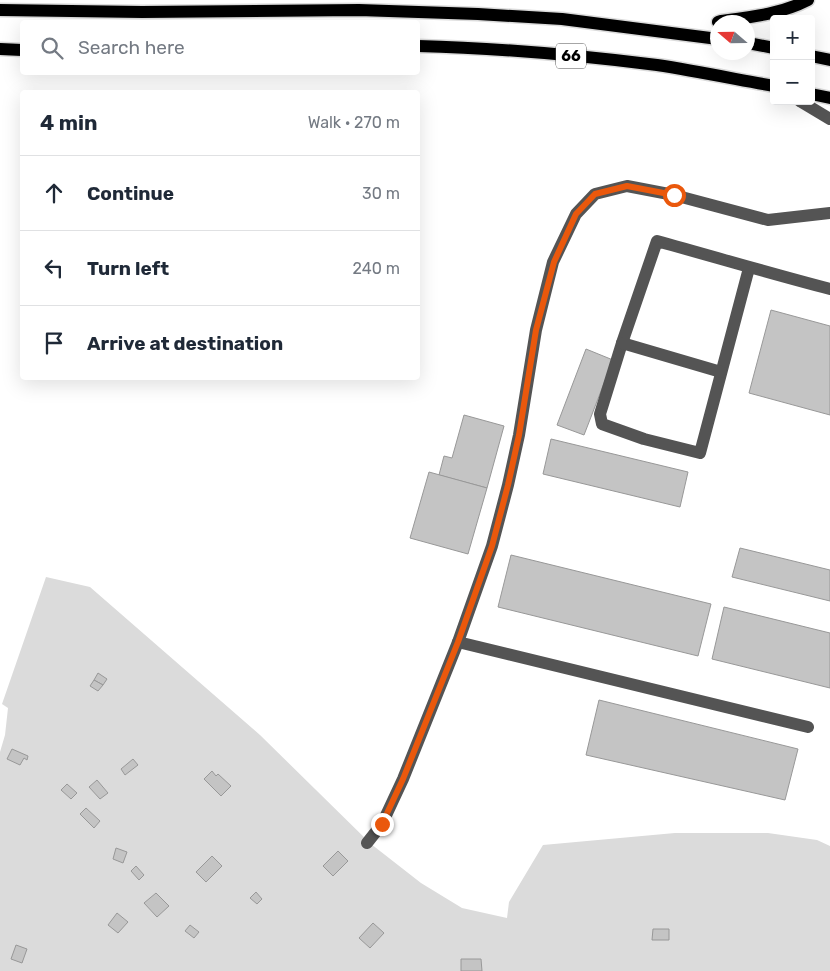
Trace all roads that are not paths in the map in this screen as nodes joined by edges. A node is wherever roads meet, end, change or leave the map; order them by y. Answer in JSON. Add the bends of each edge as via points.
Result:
{"nodes":[{"id":1,"x":808,"y":0,"type":"edge"},
{"id":2,"x":0,"y":10,"type":"edge"},
{"id":3,"x":755,"y":16,"type":"edge"},
{"id":4,"x":710,"y":27,"type":"edge"},
{"id":5,"x":696,"y":35,"type":"junction"},
{"id":6,"x":710,"y":37,"type":"edge"},
{"id":7,"x":755,"y":44,"type":"edge"},
{"id":8,"x":420,"y":46,"type":"edge"},
{"id":9,"x":770,"y":47,"type":"edge"},
{"id":10,"x":0,"y":49,"type":"edge"},
{"id":11,"x":20,"y":50,"type":"edge"},
{"id":12,"x":815,"y":57,"type":"edge"},
{"id":13,"x":830,"y":60,"type":"edge"},
{"id":14,"x":770,"y":85,"type":"edge"},
{"id":15,"x":815,"y":95,"type":"edge"},
{"id":16,"x":830,"y":98,"type":"edge"},
{"id":17,"x":807,"y":105,"type":"edge"},
{"id":18,"x":830,"y":119,"type":"edge"},
{"id":19,"x":830,"y":213,"type":"edge"},
{"id":20,"x":749,"y":268,"type":"junction"},
{"id":21,"x":830,"y":289,"type":"edge"},
{"id":22,"x":622,"y":343,"type":"junction"},
{"id":23,"x":721,"y":372,"type":"junction"},
{"id":24,"x":458,"y":642,"type":"junction"},
{"id":25,"x":808,"y":727,"type":"dead end"},
{"id":26,"x":367,"y":843,"type":"dead end"}],
"edges":[{"from":1,"to":3,"type":"main road","via":[[774,14]]},
{"from":2,"to":5,"type":"main road","number":"66","via":[[359,10],[478,14],[562,19]]},
{"from":4,"to":5,"type":"main road"},
{"from":5,"to":6,"type":"main road","number":"66"},
{"from":7,"to":9,"type":"main road"},
{"from":8,"to":14,"type":"main road","number":"66","via":[[575,56]]},
{"from":10,"to":11,"type":"main road"},
{"from":12,"to":13,"type":"main road"},
{"from":15,"to":16,"type":"main road"},
{"from":17,"to":18,"type":"lane"},
{"from":19,"to":24,"type":"lane","via":[[768,220],[627,186],[595,194],[576,214],[554,262],[536,330],[508,485],[492,546]]},
{"from":20,"to":21,"type":"lane"},
{"from":20,"to":22,"type":"lane","via":[[657,241]]},
{"from":20,"to":23,"type":"lane"},
{"from":22,"to":23,"type":"lane"},
{"from":22,"to":23,"type":"lane","via":[[600,414],[602,424],[644,439],[700,453]]},
{"from":24,"to":25,"type":"lane"},
{"from":24,"to":26,"type":"lane","via":[[403,779],[382,824]]}]}
